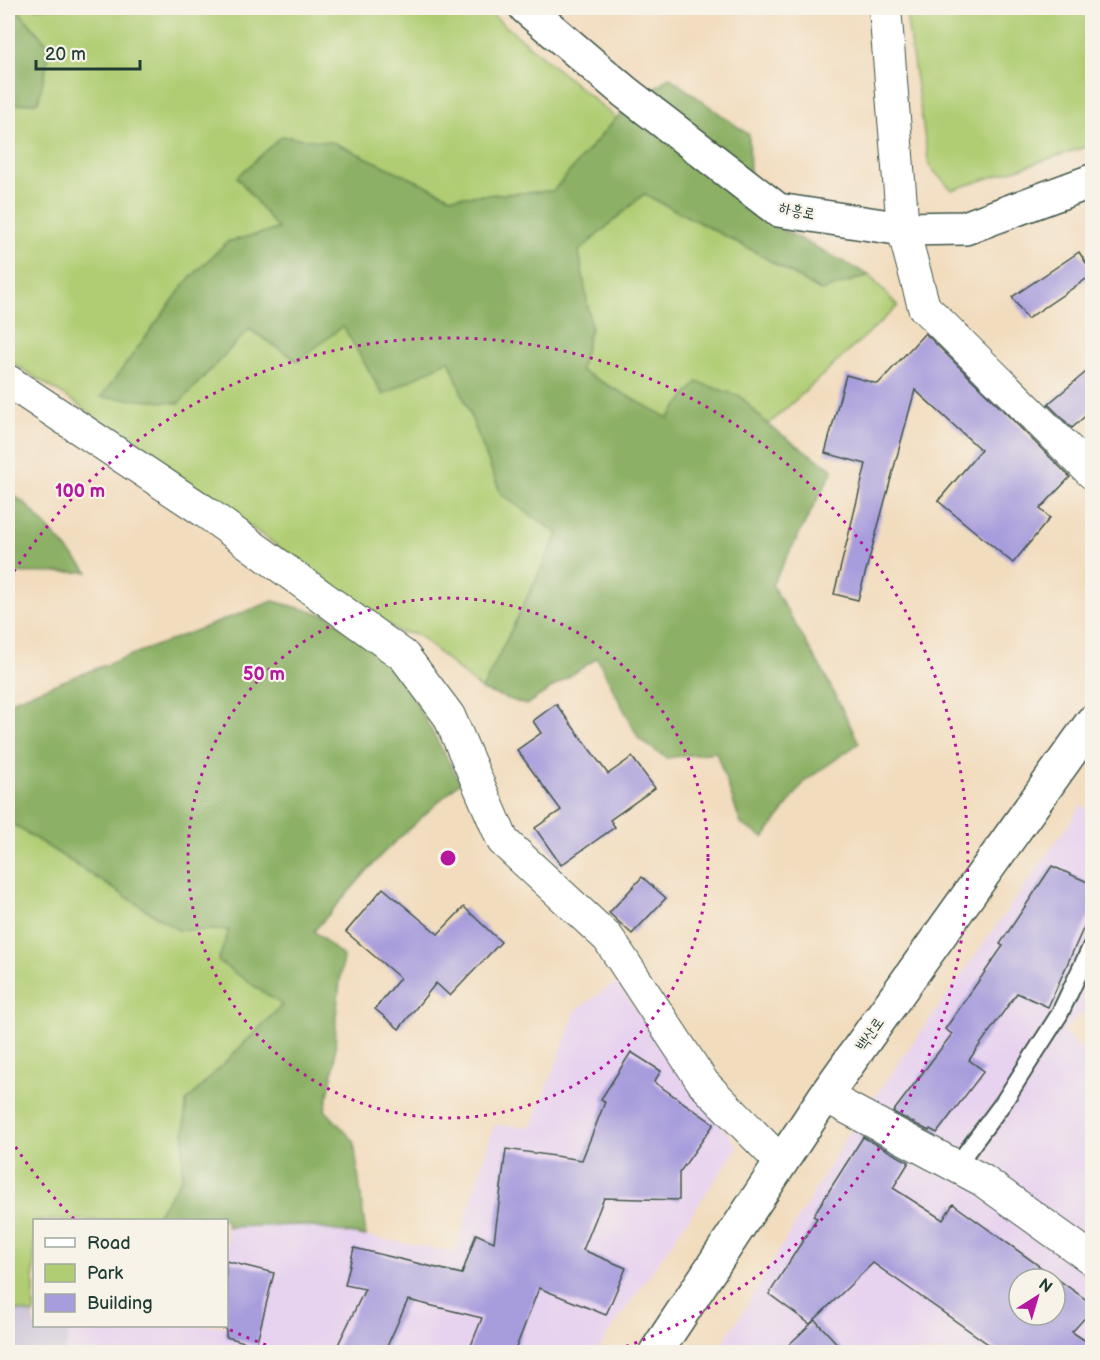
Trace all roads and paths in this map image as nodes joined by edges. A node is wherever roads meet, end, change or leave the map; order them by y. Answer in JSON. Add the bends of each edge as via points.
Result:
{"nodes":[{"id":1,"x":526,"y":8,"type":"edge"},
{"id":2,"x":885,"y":8,"type":"edge"},
{"id":3,"x":1092,"y":181,"type":"edge"},
{"id":4,"x":903,"y":229,"type":"junction"},
{"id":5,"x":8,"y":381,"type":"edge"},
{"id":6,"x":1092,"y":473,"type":"edge"},
{"id":7,"x":1092,"y":722,"type":"edge"},
{"id":8,"x":1092,"y":945,"type":"edge"},
{"id":9,"x":825,"y":1096,"type":"junction"},
{"id":10,"x":782,"y":1162,"type":"junction"},
{"id":11,"x":956,"y":1166,"type":"junction"},
{"id":12,"x":1092,"y":1259,"type":"edge"},
{"id":13,"x":656,"y":1353,"type":"edge"}],
"edges":[{"from":1,"to":4,"type":"main road","name":"하흥로","via":[[625,92],[778,210]]},
{"from":2,"to":4,"type":"street"},
{"from":3,"to":4,"type":"main road","name":"하흥로","via":[[965,228]]},
{"from":4,"to":6,"type":"street","via":[[924,307]]},
{"from":5,"to":10,"type":"street","via":[[204,511],[404,656],[449,716],[503,841],[608,938],[704,1084]]},
{"from":7,"to":9,"type":"main road","name":"백산로"},
{"from":8,"to":11,"type":"lane","via":[[1059,1016],[1003,1103]]},
{"from":9,"to":10,"type":"main road","name":"백산로"},
{"from":9,"to":11,"type":"street"},
{"from":10,"to":13,"type":"main road","name":"백산로"},
{"from":11,"to":12,"type":"street","via":[[982,1180]]}]}
